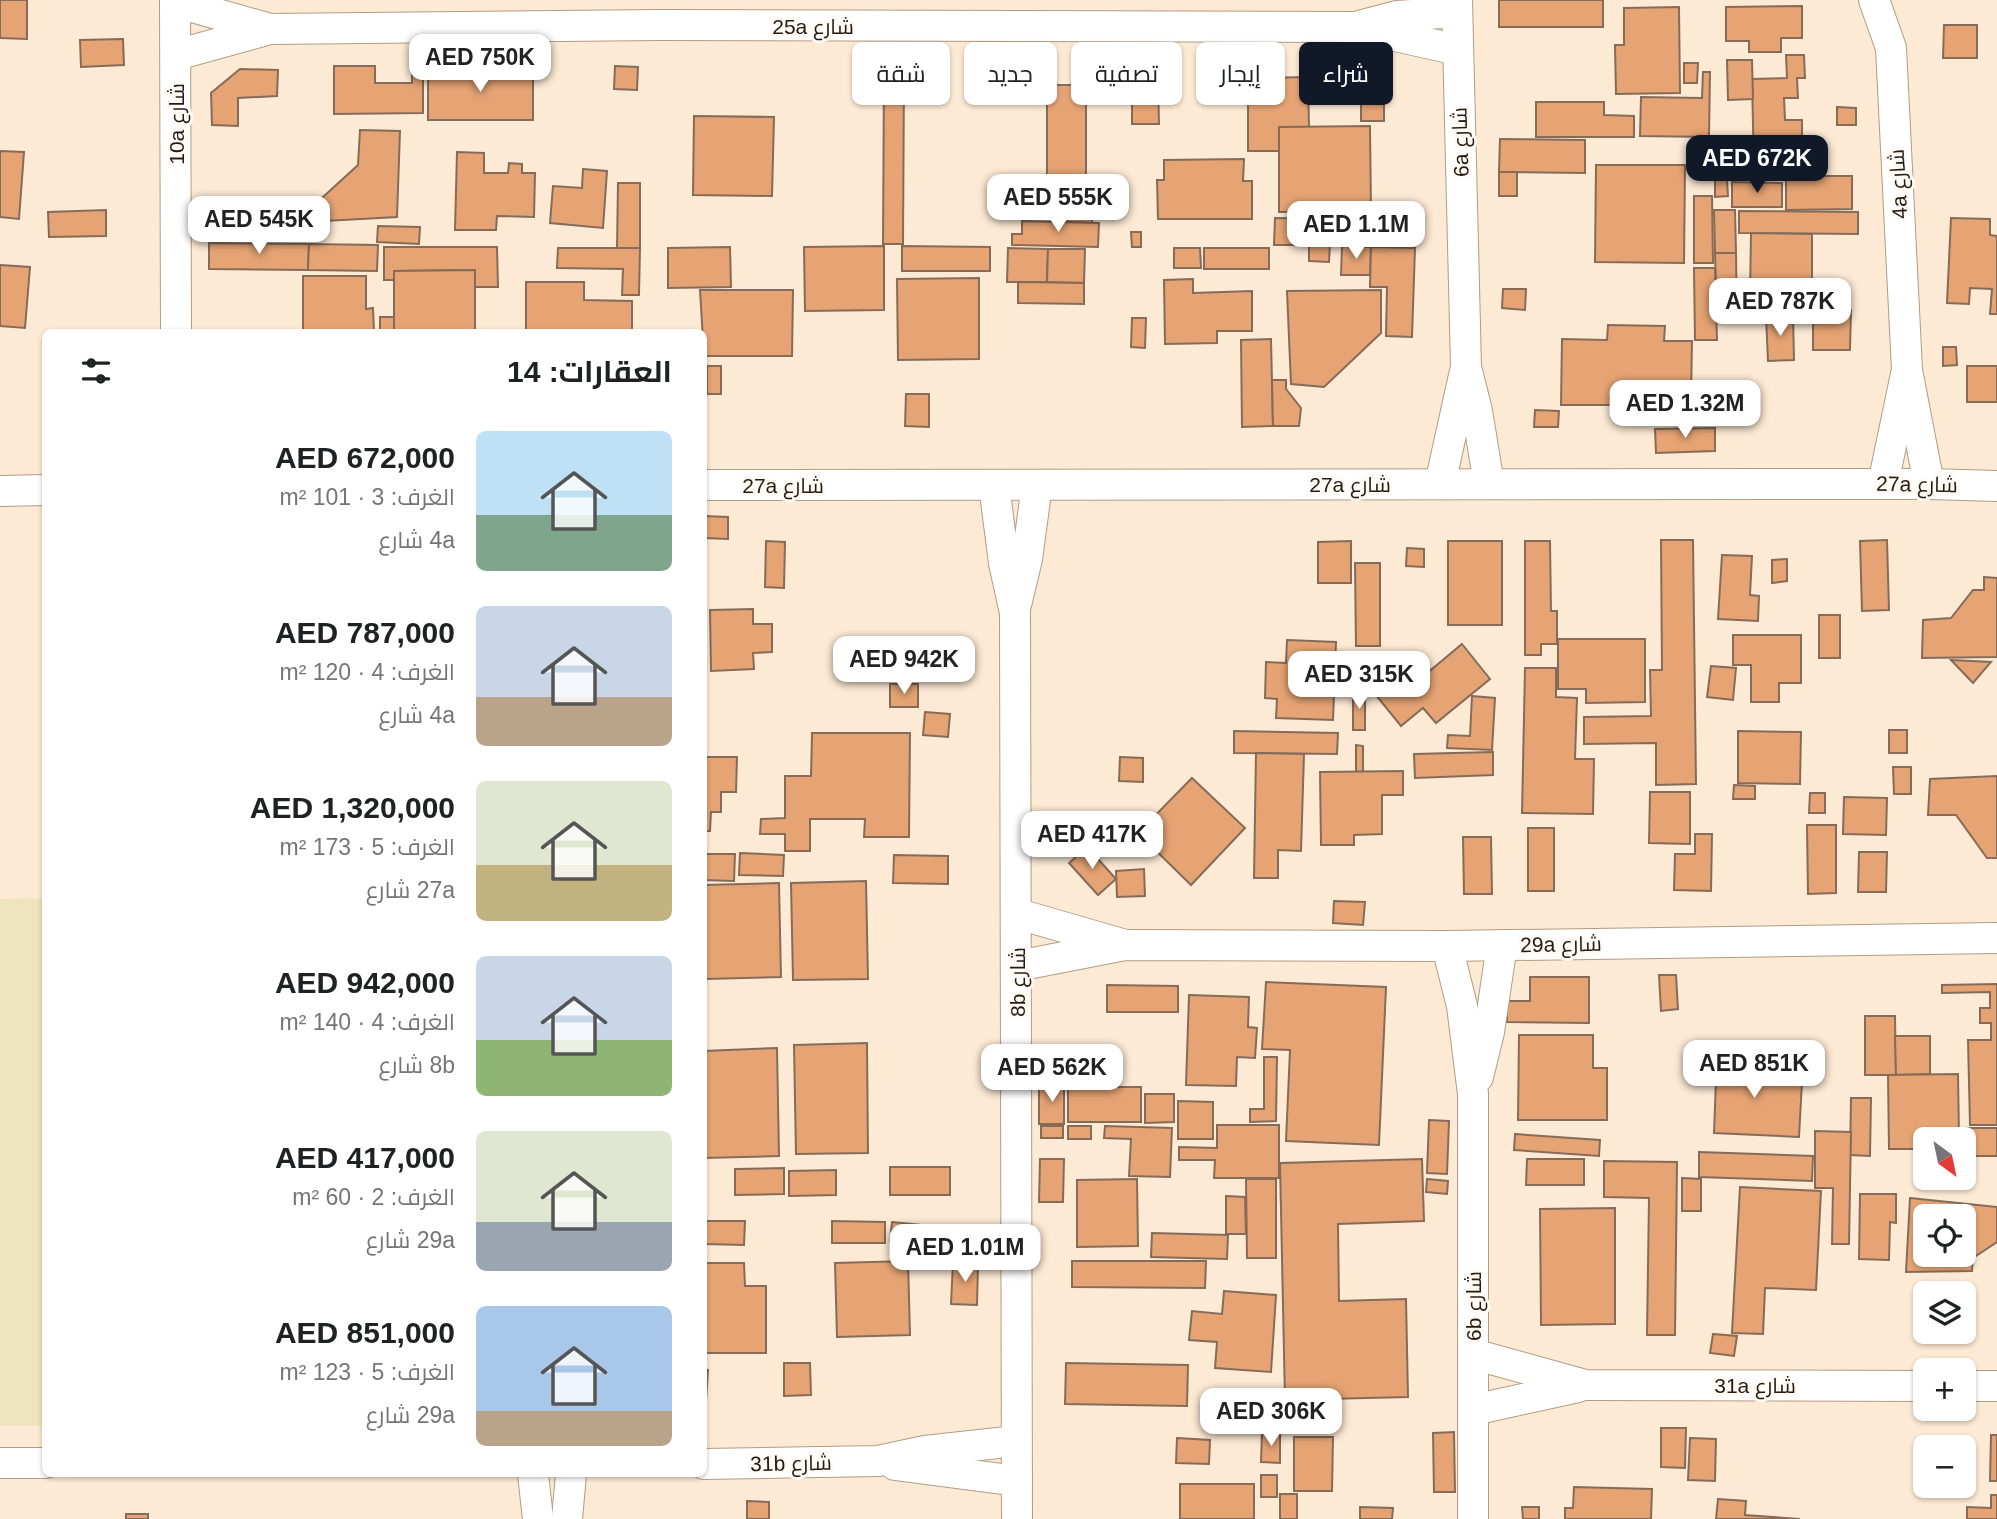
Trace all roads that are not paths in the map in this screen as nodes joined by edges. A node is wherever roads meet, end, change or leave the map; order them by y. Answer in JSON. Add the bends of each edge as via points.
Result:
{"nodes":[{"id":1,"x":1874,"y":0,"type":"edge"},
{"id":2,"x":174,"y":1,"type":"edge"},
{"id":3,"x":1457,"y":6,"type":"edge"},
{"id":4,"x":1355,"y":27,"type":"junction"},
{"id":5,"x":270,"y":29,"type":"junction"},
{"id":6,"x":1458,"y":50,"type":"junction"},
{"id":7,"x":176,"y":55,"type":"junction"},
{"id":8,"x":176,"y":329,"type":"edge"},
{"id":9,"x":1466,"y":367,"type":"junction"},
{"id":10,"x":1907,"y":370,"type":"junction"},
{"id":11,"x":1440,"y":484,"type":"junction"},
{"id":12,"x":1489,"y":484,"type":"junction"},
{"id":13,"x":1883,"y":484,"type":"junction"},
{"id":14,"x":1929,"y":484,"type":"junction"},
{"id":15,"x":707,"y":485,"type":"edge"},
{"id":16,"x":994,"y":485,"type":"junction"},
{"id":17,"x":1037,"y":485,"type":"junction"},
{"id":18,"x":1997,"y":486,"type":"edge"},
{"id":19,"x":42,"y":490,"type":"edge"},
{"id":20,"x":0,"y":491,"type":"edge"},
{"id":21,"x":1015,"y":612,"type":"junction"},
{"id":22,"x":1018,"y":914,"type":"junction"},
{"id":23,"x":1997,"y":938,"type":"edge"},
{"id":24,"x":1125,"y":945,"type":"junction"},
{"id":25,"x":1502,"y":945,"type":"junction"},
{"id":26,"x":1447,"y":946,"type":"junction"},
{"id":27,"x":1017,"y":966,"type":"junction"},
{"id":28,"x":1473,"y":1094,"type":"junction"},
{"id":29,"x":1474,"y":1354,"type":"junction"},
{"id":30,"x":1585,"y":1385,"type":"junction"},
{"id":31,"x":1913,"y":1385,"type":"edge"},
{"id":32,"x":1976,"y":1385,"type":"edge"},
{"id":33,"x":1997,"y":1386,"type":"edge"},
{"id":34,"x":1473,"y":1410,"type":"junction"},
{"id":35,"x":1016,"y":1441,"type":"junction"},
{"id":36,"x":878,"y":1461,"type":"junction"},
{"id":37,"x":0,"y":1463,"type":"edge"},
{"id":38,"x":42,"y":1463,"type":"edge"},
{"id":39,"x":707,"y":1464,"type":"edge"},
{"id":40,"x":533,"y":1477,"type":"edge"},
{"id":41,"x":571,"y":1477,"type":"edge"},
{"id":42,"x":1017,"y":1481,"type":"junction"},
{"id":43,"x":538,"y":1519,"type":"edge"},
{"id":44,"x":567,"y":1519,"type":"edge"},
{"id":45,"x":1017,"y":1519,"type":"edge"},
{"id":46,"x":1473,"y":1519,"type":"edge"}],
"edges":[{"from":1,"to":10,"type":"street","name":"4a شارع","via":[[1891,48]]},
{"from":2,"to":5,"type":"street","name":"25a شارع"},
{"from":2,"to":7,"type":"street","name":"10a شارع"},
{"from":3,"to":4,"type":"street","name":"25a شارع"},
{"from":3,"to":6,"type":"street","name":"6a شارع"},
{"from":4,"to":5,"type":"street","name":"25a شارع"},
{"from":4,"to":6,"type":"street","name":"25a شارع"},
{"from":5,"to":7,"type":"street","name":"25a شارع"},
{"from":6,"to":9,"type":"street","name":"6a شارع"},
{"from":7,"to":8,"type":"street","name":"10a شارع"},
{"from":9,"to":11,"type":"street","name":"6a شارع"},
{"from":9,"to":12,"type":"street","name":"6a شارع"},
{"from":10,"to":13,"type":"street","name":"4a شارع"},
{"from":10,"to":14,"type":"street","name":"4a شارع"},
{"from":11,"to":12,"type":"street","name":"27a شارع"},
{"from":11,"to":17,"type":"street","name":"27a شارع"},
{"from":12,"to":13,"type":"street","name":"27a شارع"},
{"from":13,"to":14,"type":"street","name":"27a شارع"},
{"from":14,"to":18,"type":"street","name":"27a شارع"},
{"from":15,"to":16,"type":"street","name":"27a شارع"},
{"from":16,"to":17,"type":"street","name":"27a شارع"},
{"from":16,"to":21,"type":"street","name":"8b شارع"},
{"from":17,"to":21,"type":"street","name":"8b شارع"},
{"from":19,"to":20,"type":"street"},
{"from":21,"to":22,"type":"street","name":"8b شارع"},
{"from":22,"to":24,"type":"street","name":"29a شارع"},
{"from":22,"to":27,"type":"street","name":"8b شارع"},
{"from":23,"to":25,"type":"street","name":"29a شارع"},
{"from":24,"to":26,"type":"street","name":"29a شارع"},
{"from":24,"to":27,"type":"street","name":"29a شارع"},
{"from":25,"to":26,"type":"street","name":"29a شارع"},
{"from":25,"to":28,"type":"street","name":"6b شارع","via":[[1489,1032]]},
{"from":26,"to":28,"type":"street","name":"6b شارع","via":[[1462,1006]]},
{"from":27,"to":35,"type":"street","name":"8b شارع"},
{"from":28,"to":29,"type":"street","name":"6b شارع"},
{"from":29,"to":30,"type":"street","name":"31a شارع"},
{"from":29,"to":34,"type":"street","name":"6b شارع"},
{"from":30,"to":31,"type":"street","name":"31a شارع"},
{"from":30,"to":34,"type":"street","name":"31a شارع"},
{"from":32,"to":33,"type":"street"},
{"from":34,"to":46,"type":"street","name":"6b شارع"},
{"from":35,"to":36,"type":"street","name":"31b شارع"},
{"from":35,"to":42,"type":"street","name":"8b شارع"},
{"from":36,"to":39,"type":"street","name":"31b شارع"},
{"from":36,"to":42,"type":"street","name":"31b شارع"},
{"from":37,"to":38,"type":"street"},
{"from":40,"to":43,"type":"street"},
{"from":41,"to":44,"type":"street"},
{"from":42,"to":45,"type":"street","name":"8b شارع"}]}
